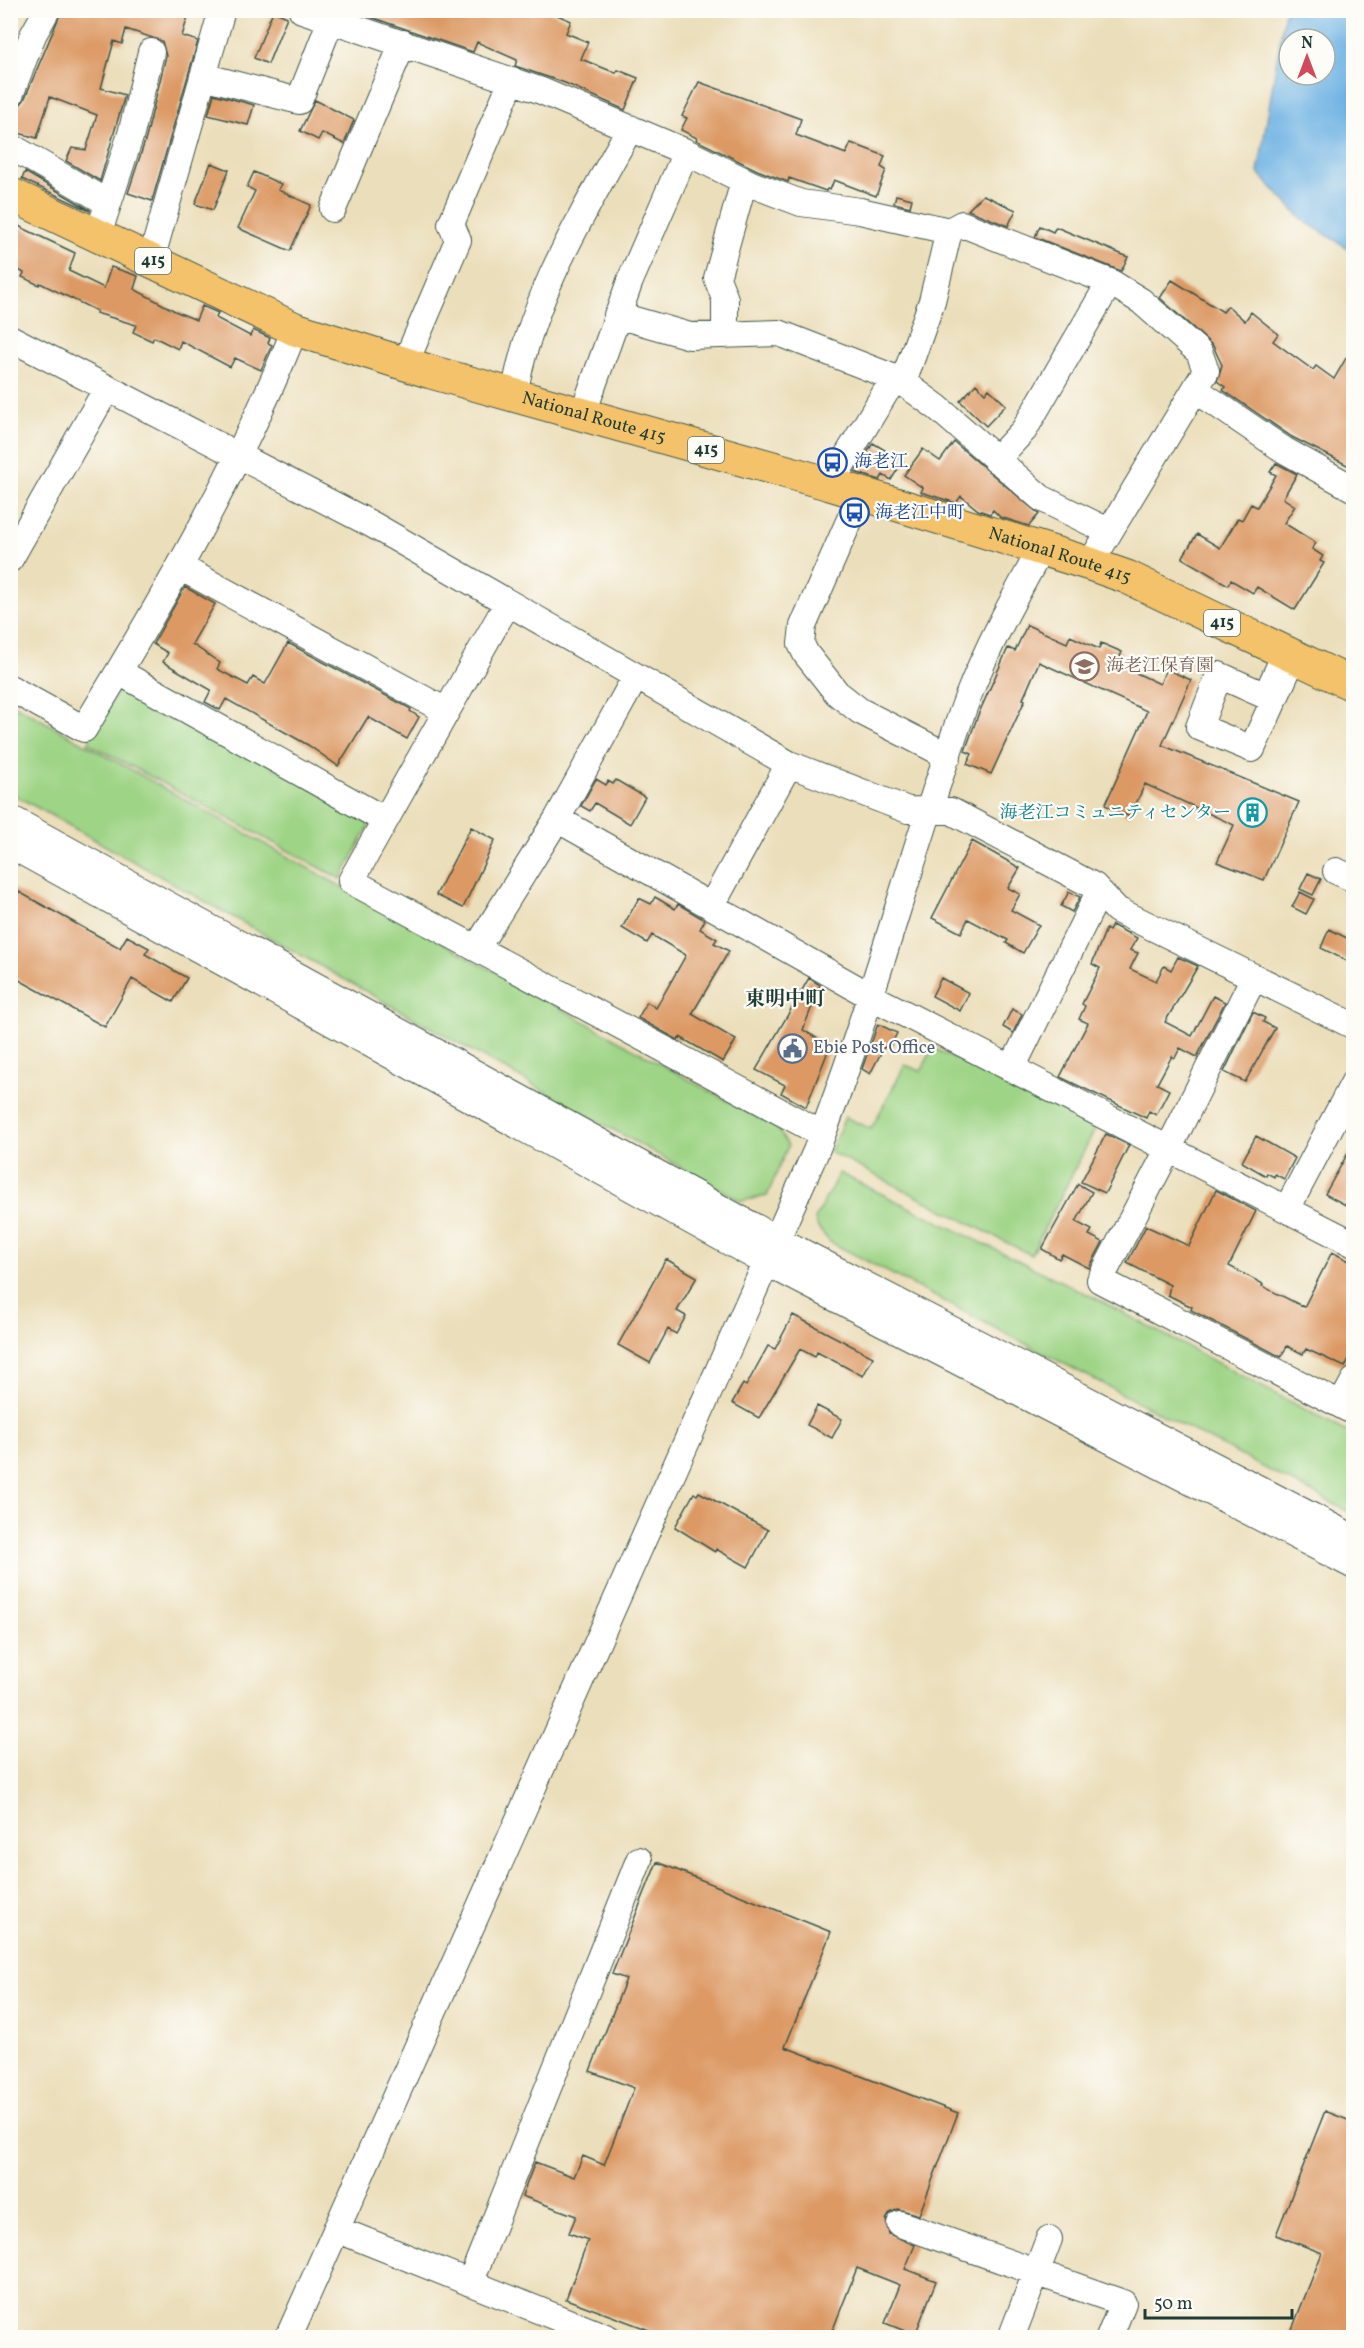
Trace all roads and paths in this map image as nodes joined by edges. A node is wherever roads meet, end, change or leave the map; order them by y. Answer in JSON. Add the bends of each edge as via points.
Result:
{"nodes":[{"id":1,"x":47,"y":10,"type":"edge"},
{"id":2,"x":222,"y":10,"type":"edge"},
{"id":3,"x":302,"y":10,"type":"edge"},
{"id":4,"x":331,"y":20,"type":"junction"},
{"id":5,"x":403,"y":43,"type":"junction"},
{"id":6,"x":152,"y":52,"type":"dead end"},
{"id":7,"x":203,"y":76,"type":"junction"},
{"id":8,"x":513,"y":80,"type":"junction"},
{"id":9,"x":10,"y":96,"type":"edge"},
{"id":10,"x":630,"y":128,"type":"junction"},
{"id":11,"x":10,"y":146,"type":"edge"},
{"id":12,"x":686,"y":152,"type":"junction"},
{"id":13,"x":744,"y":181,"type":"junction"},
{"id":14,"x":10,"y":194,"type":"edge"},
{"id":15,"x":108,"y":203,"type":"junction"},
{"id":16,"x":333,"y":209,"type":"dead end"},
{"id":17,"x":949,"y":231,"type":"junction"},
{"id":18,"x":98,"y":235,"type":"junction"},
{"id":19,"x":151,"y":260,"type":"junction"},
{"id":20,"x":1110,"y":282,"type":"junction"},
{"id":21,"x":617,"y":315,"type":"junction"},
{"id":22,"x":295,"y":329,"type":"junction"},
{"id":23,"x":725,"y":335,"type":"junction"},
{"id":24,"x":10,"y":338,"type":"edge"},
{"id":25,"x":405,"y":364,"type":"junction"},
{"id":26,"x":900,"y":381,"type":"junction"},
{"id":27,"x":107,"y":388,"type":"junction"},
{"id":28,"x":1196,"y":390,"type":"junction"},
{"id":29,"x":514,"y":396,"type":"junction"},
{"id":30,"x":582,"y":416,"type":"junction"},
{"id":31,"x":242,"y":446,"type":"junction"},
{"id":32,"x":996,"y":460,"type":"junction"},
{"id":33,"x":830,"y":484,"type":"junction"},
{"id":34,"x":1353,"y":489,"type":"edge"},
{"id":35,"x":861,"y":494,"type":"junction"},
{"id":36,"x":20,"y":518,"type":"edge"},
{"id":37,"x":1108,"y":531,"type":"junction"},
{"id":38,"x":1041,"y":549,"type":"junction"},
{"id":39,"x":10,"y":559,"type":"edge"},
{"id":40,"x":1090,"y":564,"type":"junction"},
{"id":41,"x":180,"y":567,"type":"junction"},
{"id":42,"x":507,"y":604,"type":"junction"},
{"id":43,"x":118,"y":672,"type":"junction"},
{"id":44,"x":1351,"y":676,"type":"edge"},
{"id":45,"x":635,"y":678,"type":"junction"},
{"id":46,"x":10,"y":688,"type":"edge"},
{"id":47,"x":446,"y":711,"type":"junction"},
{"id":48,"x":948,"y":756,"type":"junction"},
{"id":49,"x":789,"y":764,"type":"junction"},
{"id":50,"x":930,"y":810,"type":"junction"},
{"id":51,"x":10,"y":818,"type":"edge"},
{"id":52,"x":557,"y":819,"type":"junction"},
{"id":53,"x":385,"y":820,"type":"junction"},
{"id":54,"x":10,"y":845,"type":"edge"},
{"id":55,"x":1099,"y":892,"type":"junction"},
{"id":56,"x":712,"y":905,"type":"junction"},
{"id":57,"x":478,"y":946,"type":"junction"},
{"id":58,"x":1254,"y":977,"type":"junction"},
{"id":59,"x":872,"y":997,"type":"junction"},
{"id":60,"x":1353,"y":1026,"type":"edge"},
{"id":61,"x":1012,"y":1068,"type":"junction"},
{"id":62,"x":1353,"y":1082,"type":"edge"},
{"id":63,"x":822,"y":1134,"type":"junction"},
{"id":64,"x":1169,"y":1148,"type":"junction"},
{"id":65,"x":1287,"y":1209,"type":"junction"},
{"id":66,"x":777,"y":1239,"type":"junction"},
{"id":67,"x":1353,"y":1244,"type":"edge"},
{"id":68,"x":766,"y":1263,"type":"junction"},
{"id":69,"x":1353,"y":1381,"type":"edge"},
{"id":70,"x":1347,"y":1408,"type":"edge"},
{"id":71,"x":1353,"y":1538,"type":"edge"},
{"id":72,"x":1353,"y":1566,"type":"edge"},
{"id":73,"x":639,"y":1860,"type":"dead end"},
{"id":74,"x":900,"y":2224,"type":"dead end"},
{"id":75,"x":336,"y":2229,"type":"junction"},
{"id":76,"x":1048,"y":2239,"type":"dead end"},
{"id":77,"x":1036,"y":2272,"type":"junction"},
{"id":78,"x":470,"y":2283,"type":"junction"},
{"id":79,"x":288,"y":2337,"type":"edge"},
{"id":80,"x":608,"y":2337,"type":"edge"},
{"id":81,"x":1011,"y":2337,"type":"edge"},
{"id":82,"x":1109,"y":2337,"type":"edge"}],
"edges":[{"from":1,"to":9,"type":"street"},
{"from":2,"to":7,"type":"street"},
{"from":3,"to":4,"type":"street"},
{"from":4,"to":5,"type":"street"},
{"from":4,"to":7,"type":"street","via":[[298,101]]},
{"from":5,"to":8,"type":"street"},
{"from":5,"to":16,"type":"street"},
{"from":6,"to":15,"type":"street"},
{"from":7,"to":19,"type":"street"},
{"from":8,"to":10,"type":"street"},
{"from":8,"to":25,"type":"street","via":[[451,224],[458,240]]},
{"from":10,"to":12,"type":"street"},
{"from":10,"to":29,"type":"street","via":[[553,268],[520,359]]},
{"from":11,"to":15,"type":"street"},
{"from":12,"to":13,"type":"street"},
{"from":12,"to":21,"type":"street"},
{"from":13,"to":17,"type":"street","via":[[801,203]]},
{"from":13,"to":23,"type":"street","via":[[717,278],[725,299]]},
{"from":14,"to":18,"type":"highway","name":"National Route 415","number":"415"},
{"from":15,"to":18,"type":"street"},
{"from":17,"to":20,"type":"street","via":[[962,224]]},
{"from":17,"to":26,"type":"street","via":[[932,301],[905,377]]},
{"from":18,"to":19,"type":"highway","name":"National Route 415","number":"415"},
{"from":19,"to":22,"type":"highway","name":"National Route 415","number":"415"},
{"from":20,"to":28,"type":"street","via":[[1141,301],[1199,352],[1206,371]]},
{"from":20,"to":32,"type":"street","via":[[1024,430]]},
{"from":21,"to":23,"type":"street","via":[[690,336]]},
{"from":21,"to":30,"type":"street"},
{"from":22,"to":25,"type":"highway","name":"National Route 415","number":"415"},
{"from":22,"to":31,"type":"street"},
{"from":23,"to":26,"type":"street","via":[[779,333]]},
{"from":24,"to":27,"type":"street"},
{"from":25,"to":29,"type":"highway","name":"National Route 415","number":"415"},
{"from":26,"to":32,"type":"street","via":[[938,408]]},
{"from":26,"to":33,"type":"street","via":[[887,390]]},
{"from":27,"to":31,"type":"street"},
{"from":27,"to":36,"type":"street"},
{"from":28,"to":34,"type":"street","via":[[1284,450]]},
{"from":28,"to":37,"type":"street"},
{"from":29,"to":30,"type":"highway","name":"National Route 415","number":"415"},
{"from":30,"to":33,"type":"highway","name":"National Route 415","number":"415"},
{"from":31,"to":41,"type":"street"},
{"from":31,"to":42,"type":"street"},
{"from":32,"to":37,"type":"street","via":[[1041,498]]},
{"from":33,"to":35,"type":"highway","name":"National Route 415","number":"415"},
{"from":35,"to":38,"type":"highway","name":"National Route 415","number":"415"},
{"from":35,"to":48,"type":"street","via":[[803,626],[801,644],[837,693],[860,711]]},
{"from":36,"to":39,"type":"street"},
{"from":37,"to":40,"type":"street"},
{"from":38,"to":40,"type":"highway","name":"National Route 415","number":"415"},
{"from":38,"to":48,"type":"street","via":[[972,687]]},
{"from":40,"to":44,"type":"highway","name":"National Route 415","number":"415","via":[[1127,577],[1289,656]]},
{"from":41,"to":43,"type":"street"},
{"from":41,"to":47,"type":"street"},
{"from":42,"to":45,"type":"street"},
{"from":42,"to":47,"type":"street"},
{"from":43,"to":46,"type":"street","via":[[84,729]]},
{"from":43,"to":53,"type":"street"},
{"from":45,"to":49,"type":"street"},
{"from":45,"to":52,"type":"street"},
{"from":47,"to":53,"type":"street"},
{"from":48,"to":50,"type":"street"},
{"from":49,"to":50,"type":"street","via":[[908,810]]},
{"from":49,"to":56,"type":"street"},
{"from":50,"to":55,"type":"street","via":[[951,811]]},
{"from":50,"to":59,"type":"street"},
{"from":51,"to":66,"type":"street"},
{"from":52,"to":56,"type":"street"},
{"from":52,"to":57,"type":"street"},
{"from":53,"to":57,"type":"street","via":[[351,881]]},
{"from":54,"to":68,"type":"street"},
{"from":55,"to":58,"type":"street","via":[[1117,910]]},
{"from":55,"to":61,"type":"street"},
{"from":56,"to":59,"type":"street"},
{"from":57,"to":63,"type":"street"},
{"from":58,"to":60,"type":"street"},
{"from":58,"to":64,"type":"street"},
{"from":59,"to":61,"type":"street"},
{"from":59,"to":63,"type":"street"},
{"from":61,"to":64,"type":"street"},
{"from":62,"to":65,"type":"street"},
{"from":63,"to":66,"type":"street"},
{"from":64,"to":65,"type":"street"},
{"from":64,"to":70,"type":"street","via":[[1100,1280]]},
{"from":65,"to":67,"type":"street"},
{"from":66,"to":68,"type":"street"},
{"from":66,"to":71,"type":"street"},
{"from":68,"to":72,"type":"street"},
{"from":68,"to":75,"type":"street"},
{"from":69,"to":70,"type":"street"},
{"from":73,"to":78,"type":"street"},
{"from":74,"to":77,"type":"street"},
{"from":75,"to":78,"type":"street"},
{"from":75,"to":79,"type":"street"},
{"from":76,"to":77,"type":"street"},
{"from":77,"to":81,"type":"street"},
{"from":77,"to":82,"type":"street","via":[[1123,2302]]},
{"from":78,"to":80,"type":"street"}]}
